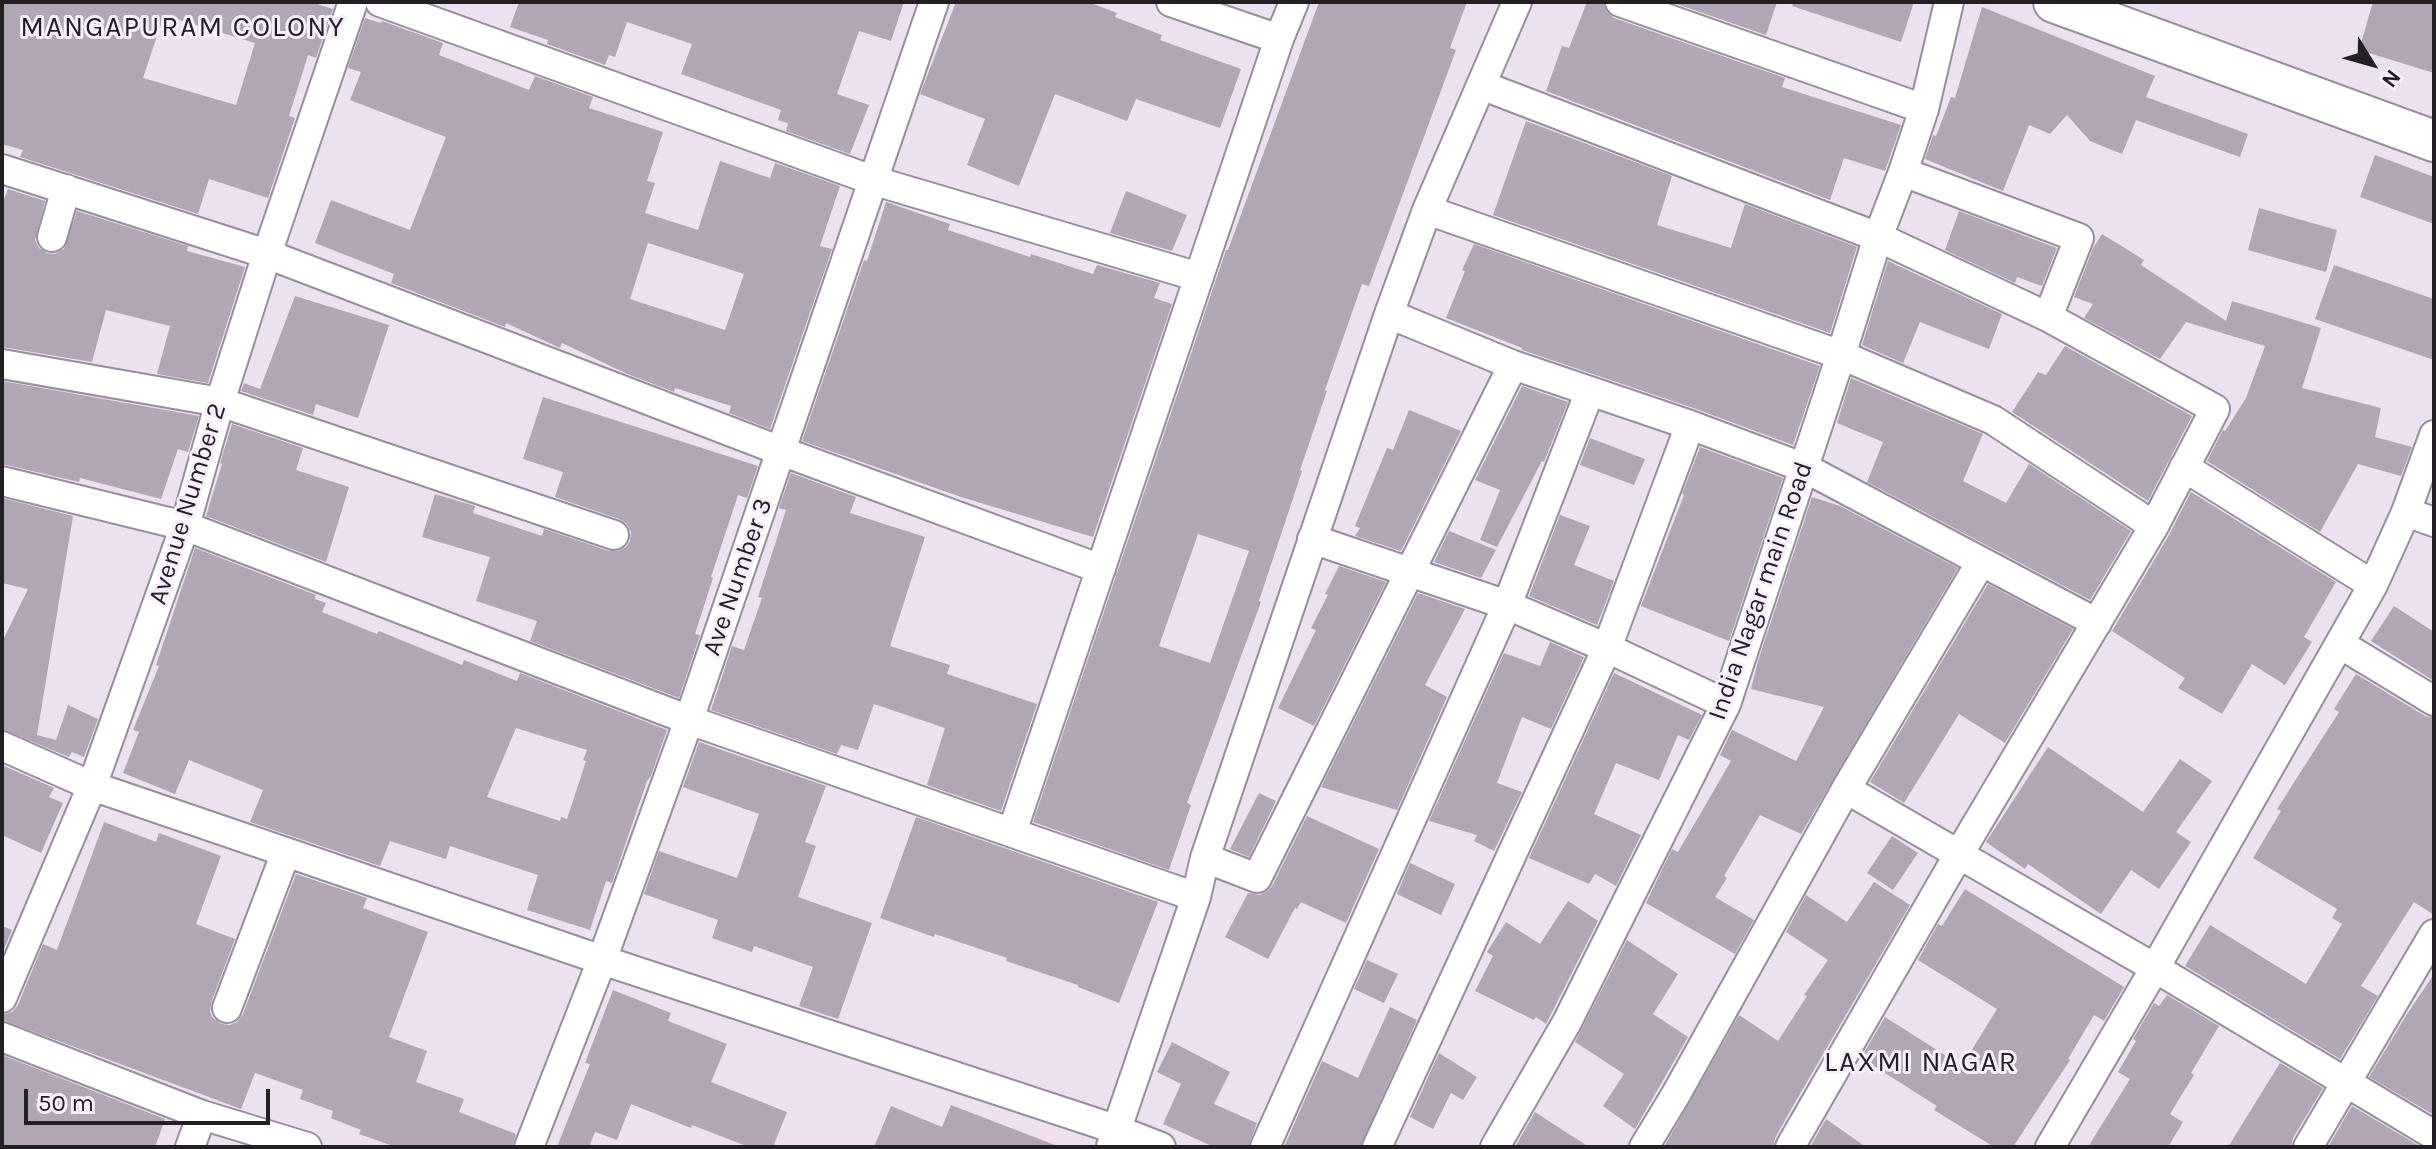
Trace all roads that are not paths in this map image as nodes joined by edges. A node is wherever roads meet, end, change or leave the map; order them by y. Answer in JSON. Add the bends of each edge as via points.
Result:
{"nodes":[{"id":1,"x":353,"y":2,"type":"edge"},
{"id":2,"x":380,"y":2,"type":"edge"},
{"id":3,"x":934,"y":2,"type":"edge"},
{"id":4,"x":1171,"y":2,"type":"edge"},
{"id":5,"x":1294,"y":2,"type":"edge"},
{"id":6,"x":1517,"y":2,"type":"edge"},
{"id":7,"x":1620,"y":2,"type":"edge"},
{"id":8,"x":1949,"y":2,"type":"edge"},
{"id":9,"x":2054,"y":2,"type":"edge"},
{"id":10,"x":1279,"y":39,"type":"junction"},
{"id":11,"x":1481,"y":85,"type":"junction"},
{"id":12,"x":1924,"y":109,"type":"junction"},
{"id":13,"x":2434,"y":141,"type":"edge"},
{"id":14,"x":2,"y":169,"type":"edge"},
{"id":15,"x":1903,"y":172,"type":"junction"},
{"id":16,"x":875,"y":181,"type":"junction"},
{"id":17,"x":66,"y":189,"type":"junction"},
{"id":18,"x":1427,"y":210,"type":"junction"},
{"id":19,"x":52,"y":237,"type":"dead end"},
{"id":20,"x":1878,"y":237,"type":"junction"},
{"id":21,"x":267,"y":254,"type":"junction"},
{"id":22,"x":1199,"y":277,"type":"junction"},
{"id":23,"x":1389,"y":314,"type":"junction"},
{"id":24,"x":2048,"y":317,"type":"junction"},
{"id":25,"x":1841,"y":355,"type":"junction"},
{"id":26,"x":2,"y":364,"type":"edge"},
{"id":27,"x":1513,"y":365,"type":"junction"},
{"id":28,"x":1590,"y":391,"type":"junction"},
{"id":29,"x":220,"y":402,"type":"junction"},
{"id":30,"x":1690,"y":425,"type":"junction"},
{"id":31,"x":2434,"y":435,"type":"edge"},
{"id":32,"x":781,"y":451,"type":"junction"},
{"id":33,"x":2184,"y":467,"type":"junction"},
{"id":34,"x":1805,"y":468,"type":"junction"},
{"id":35,"x":2,"y":481,"type":"edge"},
{"id":36,"x":2406,"y":512,"type":"junction"},
{"id":37,"x":2434,"y":522,"type":"edge"},
{"id":38,"x":185,"y":526,"type":"junction"},
{"id":39,"x":2154,"y":526,"type":"junction"},
{"id":40,"x":614,"y":535,"type":"dead end"},
{"id":41,"x":1312,"y":539,"type":"junction"},
{"id":42,"x":1981,"y":562,"type":"junction"},
{"id":43,"x":1101,"y":569,"type":"junction"},
{"id":44,"x":1410,"y":571,"type":"junction"},
{"id":45,"x":2373,"y":585,"type":"junction"},
{"id":46,"x":1507,"y":605,"type":"junction"},
{"id":47,"x":2097,"y":623,"type":"junction"},
{"id":48,"x":2340,"y":644,"type":"junction"},
{"id":49,"x":1607,"y":648,"type":"junction"},
{"id":50,"x":2434,"y":701,"type":"edge"},
{"id":51,"x":1726,"y":704,"type":"junction"},
{"id":52,"x":689,"y":720,"type":"junction"},
{"id":53,"x":2,"y":746,"type":"edge"},
{"id":54,"x":92,"y":786,"type":"junction"},
{"id":55,"x":1846,"y":789,"type":"junction"},
{"id":56,"x":1012,"y":832,"type":"junction"},
{"id":57,"x":286,"y":852,"type":"junction"},
{"id":58,"x":1959,"y":854,"type":"junction"},
{"id":59,"x":1205,"y":858,"type":"junction"},
{"id":60,"x":1196,"y":897,"type":"junction"},
{"id":61,"x":2434,"y":934,"type":"edge"},
{"id":62,"x":602,"y":960,"type":"junction"},
{"id":63,"x":2155,"y":968,"type":"junction"},
{"id":64,"x":2,"y":998,"type":"edge"},
{"id":65,"x":227,"y":1008,"type":"dead end"},
{"id":66,"x":2,"y":1037,"type":"edge"},
{"id":67,"x":2346,"y":1082,"type":"junction"},
{"id":68,"x":202,"y":1115,"type":"junction"},
{"id":69,"x":2434,"y":1135,"type":"edge"},
{"id":70,"x":1113,"y":1138,"type":"edge"},
{"id":71,"x":190,"y":1147,"type":"edge"},
{"id":72,"x":307,"y":1147,"type":"edge"},
{"id":73,"x":529,"y":1147,"type":"edge"},
{"id":74,"x":1161,"y":1147,"type":"edge"},
{"id":75,"x":1265,"y":1147,"type":"edge"},
{"id":76,"x":1377,"y":1147,"type":"edge"},
{"id":77,"x":1495,"y":1147,"type":"edge"},
{"id":78,"x":1644,"y":1147,"type":"edge"},
{"id":79,"x":1790,"y":1147,"type":"edge"},
{"id":80,"x":2050,"y":1147,"type":"edge"},
{"id":81,"x":2308,"y":1147,"type":"edge"}],
"edges":[{"from":1,"to":21,"type":"street","name":"Avenue Number 2"},
{"from":2,"to":16,"type":"street"},
{"from":3,"to":16,"type":"street","name":"Ave Number 3"},
{"from":4,"to":10,"type":"street"},
{"from":5,"to":10,"type":"street"},
{"from":6,"to":11,"type":"street"},
{"from":7,"to":12,"type":"street"},
{"from":8,"to":12,"type":"street","name":"India Nagar main Road"},
{"from":9,"to":13,"type":"street"},
{"from":10,"to":22,"type":"street"},
{"from":11,"to":18,"type":"street"},
{"from":11,"to":20,"type":"street"},
{"from":12,"to":15,"type":"street","name":"India Nagar main Road"},
{"from":14,"to":17,"type":"street"},
{"from":15,"to":20,"type":"street","name":"India Nagar main Road"},
{"from":15,"to":24,"type":"street","via":[[2079,238]]},
{"from":16,"to":22,"type":"street"},
{"from":16,"to":32,"type":"street","name":"Ave Number 3"},
{"from":17,"to":19,"type":"street"},
{"from":17,"to":21,"type":"street"},
{"from":18,"to":23,"type":"street"},
{"from":18,"to":25,"type":"street"},
{"from":20,"to":24,"type":"street"},
{"from":20,"to":25,"type":"street","name":"India Nagar main Road"},
{"from":21,"to":29,"type":"street","name":"Avenue Number 2"},
{"from":21,"to":32,"type":"street"},
{"from":22,"to":43,"type":"street"},
{"from":23,"to":27,"type":"street"},
{"from":23,"to":41,"type":"street"},
{"from":24,"to":33,"type":"street","via":[[2215,409]]},
{"from":25,"to":34,"type":"street","name":"India Nagar main Road"},
{"from":25,"to":39,"type":"street","via":[[1993,420]]},
{"from":26,"to":29,"type":"street"},
{"from":27,"to":28,"type":"street"},
{"from":27,"to":44,"type":"street"},
{"from":28,"to":30,"type":"street"},
{"from":28,"to":46,"type":"street"},
{"from":29,"to":38,"type":"street","name":"Avenue Number 2"},
{"from":29,"to":40,"type":"street"},
{"from":30,"to":34,"type":"street"},
{"from":30,"to":49,"type":"street"},
{"from":31,"to":36,"type":"street"},
{"from":32,"to":43,"type":"street"},
{"from":32,"to":52,"type":"street","name":"Ave Number 3"},
{"from":33,"to":39,"type":"street"},
{"from":33,"to":45,"type":"street"},
{"from":34,"to":42,"type":"street"},
{"from":34,"to":51,"type":"street","name":"India Nagar main Road"},
{"from":35,"to":38,"type":"street"},
{"from":36,"to":37,"type":"street"},
{"from":36,"to":45,"type":"street"},
{"from":38,"to":52,"type":"street"},
{"from":38,"to":54,"type":"street","name":"Avenue Number 2"},
{"from":39,"to":47,"type":"street"},
{"from":41,"to":44,"type":"street"},
{"from":41,"to":59,"type":"street"},
{"from":42,"to":47,"type":"street"},
{"from":42,"to":55,"type":"street"},
{"from":43,"to":56,"type":"street"},
{"from":44,"to":46,"type":"street"},
{"from":44,"to":59,"type":"street","via":[[1257,878]]},
{"from":45,"to":48,"type":"street"},
{"from":46,"to":49,"type":"street"},
{"from":46,"to":75,"type":"street"},
{"from":47,"to":58,"type":"street"},
{"from":48,"to":50,"type":"street"},
{"from":48,"to":63,"type":"street"},
{"from":49,"to":51,"type":"street"},
{"from":49,"to":76,"type":"street"},
{"from":51,"to":77,"type":"street","name":"India Nagar main Road","via":[[1567,1022]]},
{"from":52,"to":56,"type":"street"},
{"from":52,"to":62,"type":"street","name":"Ave Number 3"},
{"from":53,"to":54,"type":"street"},
{"from":54,"to":57,"type":"street"},
{"from":54,"to":64,"type":"street","name":"Avenue Number 2"},
{"from":55,"to":58,"type":"street"},
{"from":55,"to":78,"type":"street"},
{"from":56,"to":60,"type":"street"},
{"from":57,"to":62,"type":"street"},
{"from":57,"to":65,"type":"street"},
{"from":58,"to":63,"type":"street"},
{"from":58,"to":79,"type":"street"},
{"from":59,"to":60,"type":"street"},
{"from":60,"to":70,"type":"street"},
{"from":61,"to":67,"type":"street"},
{"from":62,"to":70,"type":"street"},
{"from":62,"to":73,"type":"street","name":"Ave Number 3"},
{"from":63,"to":67,"type":"street"},
{"from":63,"to":80,"type":"street"},
{"from":66,"to":68,"type":"street"},
{"from":67,"to":69,"type":"street"},
{"from":67,"to":81,"type":"street"},
{"from":68,"to":71,"type":"street"},
{"from":68,"to":72,"type":"street"},
{"from":70,"to":74,"type":"street"}]}
